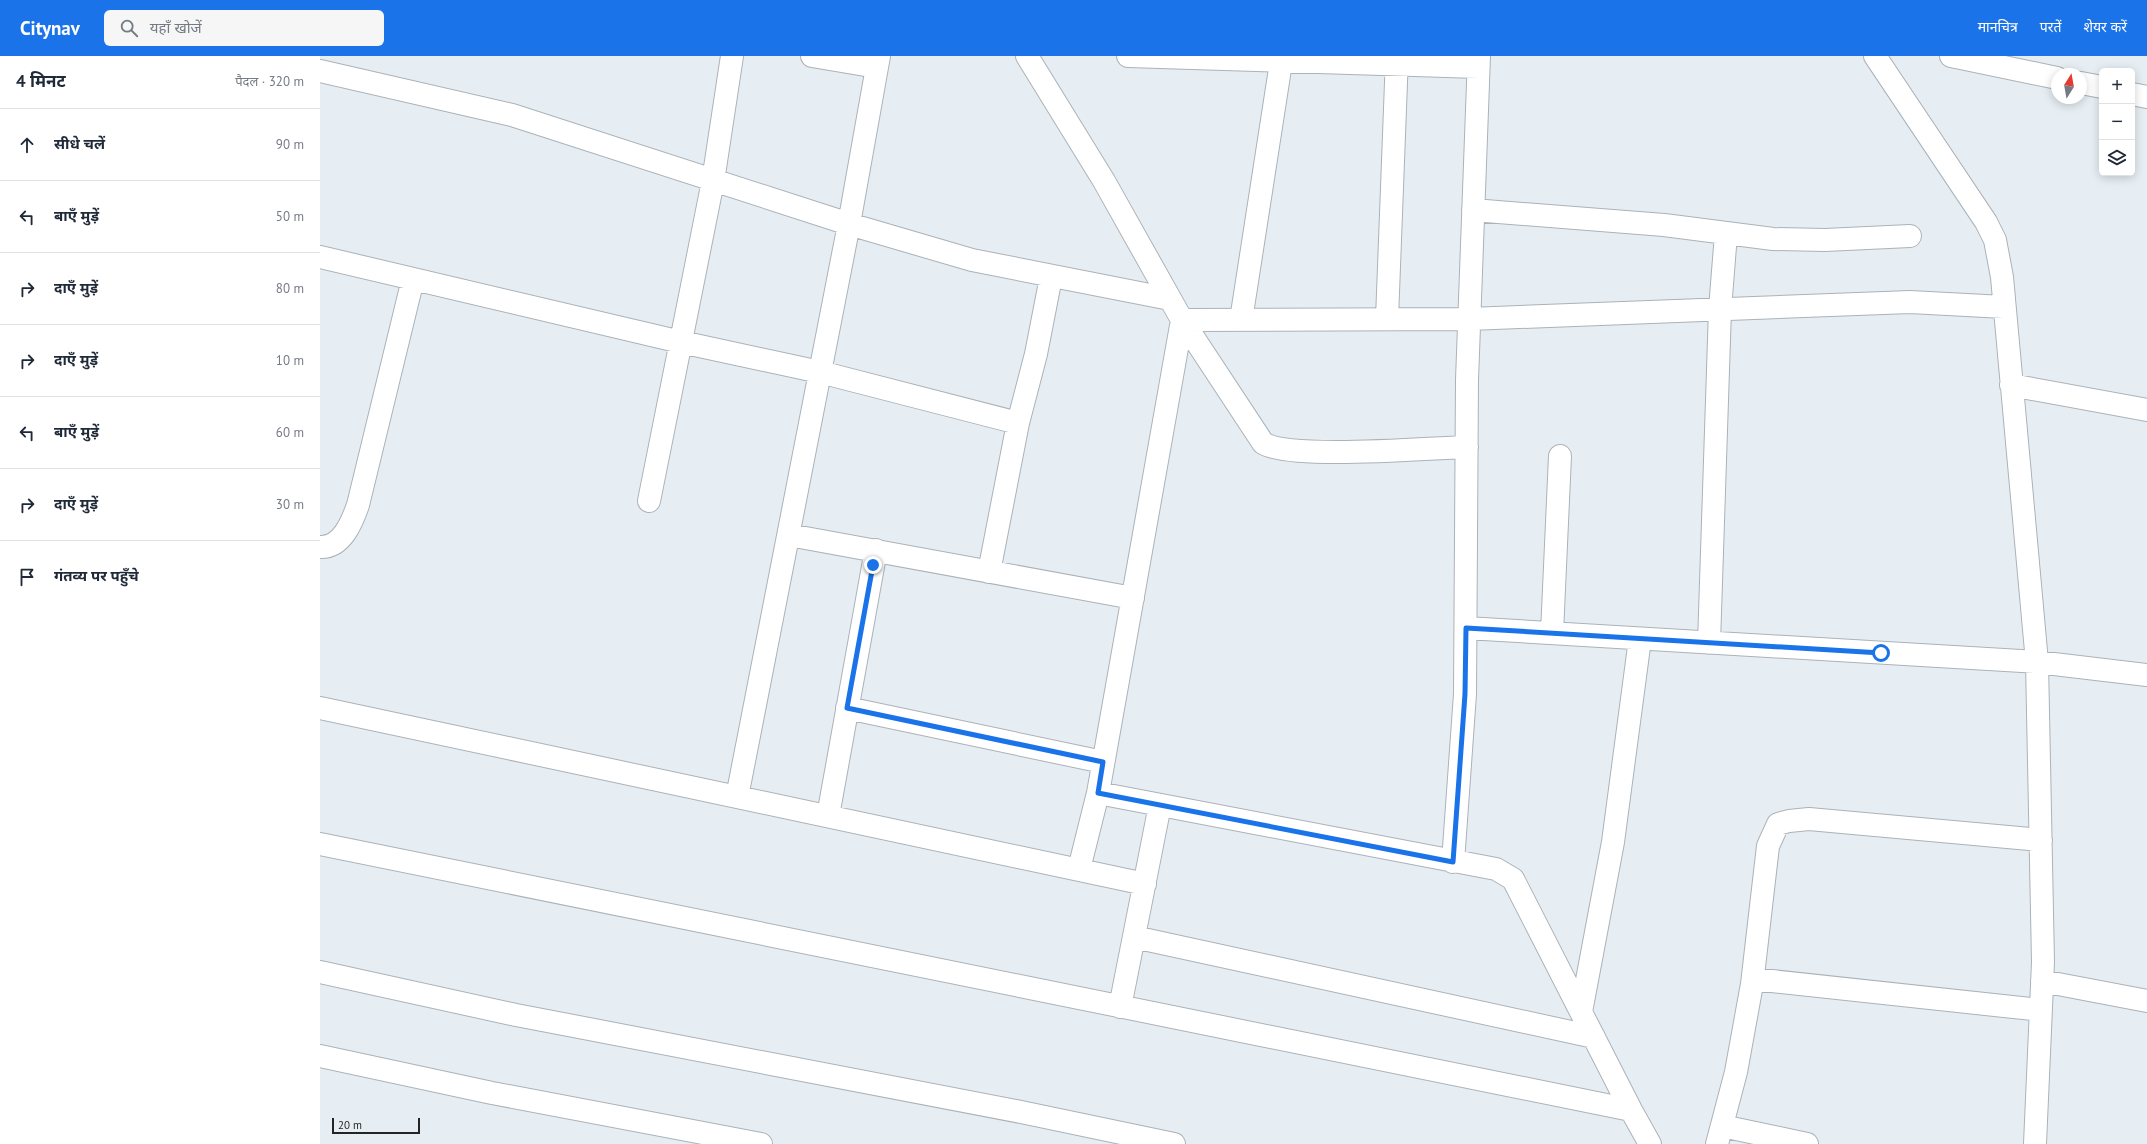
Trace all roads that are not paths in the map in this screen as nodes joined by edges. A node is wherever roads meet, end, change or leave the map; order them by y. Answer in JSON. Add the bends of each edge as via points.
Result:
{"nodes":[{"id":1,"x":732,"y":56,"type":"edge"},
{"id":2,"x":812,"y":56,"type":"edge"},
{"id":3,"x":1027,"y":56,"type":"edge"},
{"id":4,"x":1128,"y":56,"type":"edge"},
{"id":5,"x":1151,"y":56,"type":"edge"},
{"id":6,"x":1874,"y":56,"type":"edge"},
{"id":7,"x":1950,"y":56,"type":"edge"},
{"id":8,"x":1281,"y":59,"type":"edge"},
{"id":9,"x":1397,"y":60,"type":"edge"},
{"id":10,"x":878,"y":61,"type":"edge"},
{"id":11,"x":1479,"y":62,"type":"edge"},
{"id":12,"x":320,"y":72,"type":"edge"},
{"id":13,"x":2051,"y":77,"type":"edge"},
{"id":14,"x":2087,"y":84,"type":"edge"},
{"id":15,"x":2099,"y":87,"type":"edge"},
{"id":16,"x":2135,"y":95,"type":"edge"},
{"id":17,"x":2147,"y":97,"type":"edge"},
{"id":18,"x":713,"y":181,"type":"junction"},
{"id":19,"x":1473,"y":210,"type":"junction"},
{"id":20,"x":849,"y":224,"type":"junction"},
{"id":21,"x":1726,"y":234,"type":"junction"},
{"id":22,"x":1910,"y":236,"type":"dead end"},
{"id":23,"x":320,"y":257,"type":"edge"},
{"id":24,"x":1051,"y":277,"type":"junction"},
{"id":25,"x":413,"y":279,"type":"junction"},
{"id":26,"x":1170,"y":299,"type":"junction"},
{"id":27,"x":2004,"y":307,"type":"junction"},
{"id":28,"x":1720,"y":309,"type":"junction"},
{"id":29,"x":1469,"y":318,"type":"junction"},
{"id":30,"x":1387,"y":319,"type":"junction"},
{"id":31,"x":1182,"y":320,"type":"junction"},
{"id":32,"x":1241,"y":320,"type":"junction"},
{"id":33,"x":681,"y":342,"type":"junction"},
{"id":34,"x":820,"y":372,"type":"junction"},
{"id":35,"x":2011,"y":385,"type":"junction"},
{"id":36,"x":2147,"y":410,"type":"edge"},
{"id":37,"x":1018,"y":423,"type":"junction"},
{"id":38,"x":1467,"y":447,"type":"junction"},
{"id":39,"x":1560,"y":456,"type":"dead end"},
{"id":40,"x":649,"y":501,"type":"dead end"},
{"id":41,"x":789,"y":535,"type":"junction"},
{"id":42,"x":320,"y":547,"type":"edge"},
{"id":43,"x":876,"y":550,"type":"junction"},
{"id":44,"x":989,"y":572,"type":"junction"},
{"id":45,"x":1133,"y":598,"type":"junction"},
{"id":46,"x":1466,"y":628,"type":"junction"},
{"id":47,"x":1552,"y":633,"type":"junction"},
{"id":48,"x":1640,"y":638,"type":"junction"},
{"id":49,"x":1710,"y":643,"type":"junction"},
{"id":50,"x":2036,"y":662,"type":"junction"},
{"id":51,"x":2147,"y":676,"type":"edge"},
{"id":52,"x":320,"y":708,"type":"edge"},
{"id":53,"x":847,"y":708,"type":"junction"},
{"id":54,"x":1103,"y":762,"type":"junction"},
{"id":55,"x":1098,"y":793,"type":"junction"},
{"id":56,"x":737,"y":797,"type":"junction"},
{"id":57,"x":1160,"y":805,"type":"junction"},
{"id":58,"x":828,"y":816,"type":"junction"},
{"id":59,"x":2041,"y":840,"type":"junction"},
{"id":60,"x":320,"y":844,"type":"edge"},
{"id":61,"x":1453,"y":862,"type":"junction"},
{"id":62,"x":1079,"y":869,"type":"junction"},
{"id":63,"x":1145,"y":884,"type":"junction"},
{"id":64,"x":1134,"y":937,"type":"junction"},
{"id":65,"x":320,"y":972,"type":"edge"},
{"id":66,"x":1753,"y":979,"type":"junction"},
{"id":67,"x":2042,"y":981,"type":"junction"},
{"id":68,"x":2147,"y":1001,"type":"edge"},
{"id":69,"x":1120,"y":1007,"type":"junction"},
{"id":70,"x":2041,"y":1010,"type":"junction"},
{"id":71,"x":1581,"y":1012,"type":"junction"},
{"id":72,"x":1594,"y":1037,"type":"junction"},
{"id":73,"x":320,"y":1056,"type":"edge"},
{"id":74,"x":1631,"y":1110,"type":"junction"},
{"id":75,"x":1720,"y":1135,"type":"edge"},
{"id":76,"x":761,"y":1144,"type":"edge"},
{"id":77,"x":1174,"y":1144,"type":"edge"},
{"id":78,"x":1650,"y":1144,"type":"edge"},
{"id":79,"x":1807,"y":1144,"type":"edge"},
{"id":80,"x":2035,"y":1144,"type":"edge"}],
"edges":[{"from":1,"to":18,"type":"street"},
{"from":2,"to":10,"type":"street"},
{"from":3,"to":26,"type":"street","via":[[1104,180]]},
{"from":4,"to":5,"type":"street"},
{"from":5,"to":8,"type":"street"},
{"from":6,"to":27,"type":"street","via":[[1966,190],[1989,228],[1995,240]]},
{"from":7,"to":13,"type":"street"},
{"from":8,"to":9,"type":"street"},
{"from":8,"to":32,"type":"street"},
{"from":9,"to":11,"type":"street"},
{"from":9,"to":30,"type":"street"},
{"from":10,"to":20,"type":"street"},
{"from":11,"to":19,"type":"street"},
{"from":12,"to":18,"type":"street","via":[[512,115]]},
{"from":14,"to":15,"type":"street"},
{"from":16,"to":17,"type":"street"},
{"from":18,"to":20,"type":"street"},
{"from":18,"to":33,"type":"street"},
{"from":19,"to":21,"type":"street","via":[[1664,225]]},
{"from":19,"to":29,"type":"street"},
{"from":20,"to":24,"type":"street","via":[[972,260]]},
{"from":20,"to":34,"type":"street"},
{"from":21,"to":22,"type":"street","via":[[1773,239],[1825,240]]},
{"from":21,"to":28,"type":"street"},
{"from":23,"to":25,"type":"street"},
{"from":24,"to":26,"type":"street"},
{"from":24,"to":37,"type":"street","via":[[1036,354]]},
{"from":25,"to":33,"type":"street"},
{"from":25,"to":42,"type":"street","via":[[358,505],[351,525],[340,538],[326,547]]},
{"from":26,"to":31,"type":"street"},
{"from":27,"to":28,"type":"street","via":[[1910,302]]},
{"from":27,"to":35,"type":"street"},
{"from":28,"to":29,"type":"street"},
{"from":28,"to":49,"type":"street"},
{"from":29,"to":30,"type":"street"},
{"from":29,"to":38,"type":"street"},
{"from":30,"to":32,"type":"street"},
{"from":31,"to":32,"type":"street"},
{"from":31,"to":38,"type":"street","via":[[1258,437],[1270,448],[1309,452]]},
{"from":31,"to":45,"type":"street"},
{"from":33,"to":34,"type":"street"},
{"from":33,"to":40,"type":"street"},
{"from":34,"to":37,"type":"street"},
{"from":34,"to":41,"type":"street"},
{"from":35,"to":36,"type":"street"},
{"from":35,"to":50,"type":"street"},
{"from":37,"to":44,"type":"street"},
{"from":38,"to":46,"type":"street"},
{"from":39,"to":47,"type":"street"},
{"from":41,"to":43,"type":"street"},
{"from":41,"to":56,"type":"street"},
{"from":43,"to":44,"type":"street"},
{"from":43,"to":53,"type":"street"},
{"from":44,"to":45,"type":"street"},
{"from":45,"to":54,"type":"street"},
{"from":46,"to":47,"type":"street"},
{"from":46,"to":61,"type":"street","via":[[1465,694]]},
{"from":47,"to":48,"type":"street"},
{"from":48,"to":49,"type":"street"},
{"from":48,"to":71,"type":"street","via":[[1613,842]]},
{"from":49,"to":50,"type":"street"},
{"from":50,"to":51,"type":"street"},
{"from":50,"to":59,"type":"street"},
{"from":52,"to":56,"type":"street"},
{"from":53,"to":54,"type":"street"},
{"from":53,"to":58,"type":"street"},
{"from":54,"to":55,"type":"street"},
{"from":55,"to":57,"type":"street"},
{"from":55,"to":62,"type":"street"},
{"from":56,"to":58,"type":"street"},
{"from":57,"to":61,"type":"street"},
{"from":57,"to":63,"type":"street"},
{"from":58,"to":62,"type":"street"},
{"from":59,"to":66,"type":"street","via":[[1809,819],[1778,824],[1768,846]]},
{"from":59,"to":67,"type":"street"},
{"from":60,"to":69,"type":"street"},
{"from":61,"to":71,"type":"street","via":[[1496,870],[1513,879]]},
{"from":62,"to":63,"type":"street"},
{"from":63,"to":64,"type":"street"},
{"from":64,"to":69,"type":"street"},
{"from":64,"to":72,"type":"street"},
{"from":65,"to":77,"type":"street","via":[[516,1015]]},
{"from":66,"to":70,"type":"street"},
{"from":66,"to":75,"type":"street","via":[[1736,1072]]},
{"from":67,"to":68,"type":"street"},
{"from":67,"to":70,"type":"street"},
{"from":69,"to":74,"type":"street"},
{"from":70,"to":80,"type":"street"},
{"from":71,"to":72,"type":"street"},
{"from":72,"to":74,"type":"street"},
{"from":73,"to":76,"type":"street","via":[[492,1093]]},
{"from":74,"to":78,"type":"street"},
{"from":75,"to":79,"type":"street"}]}
